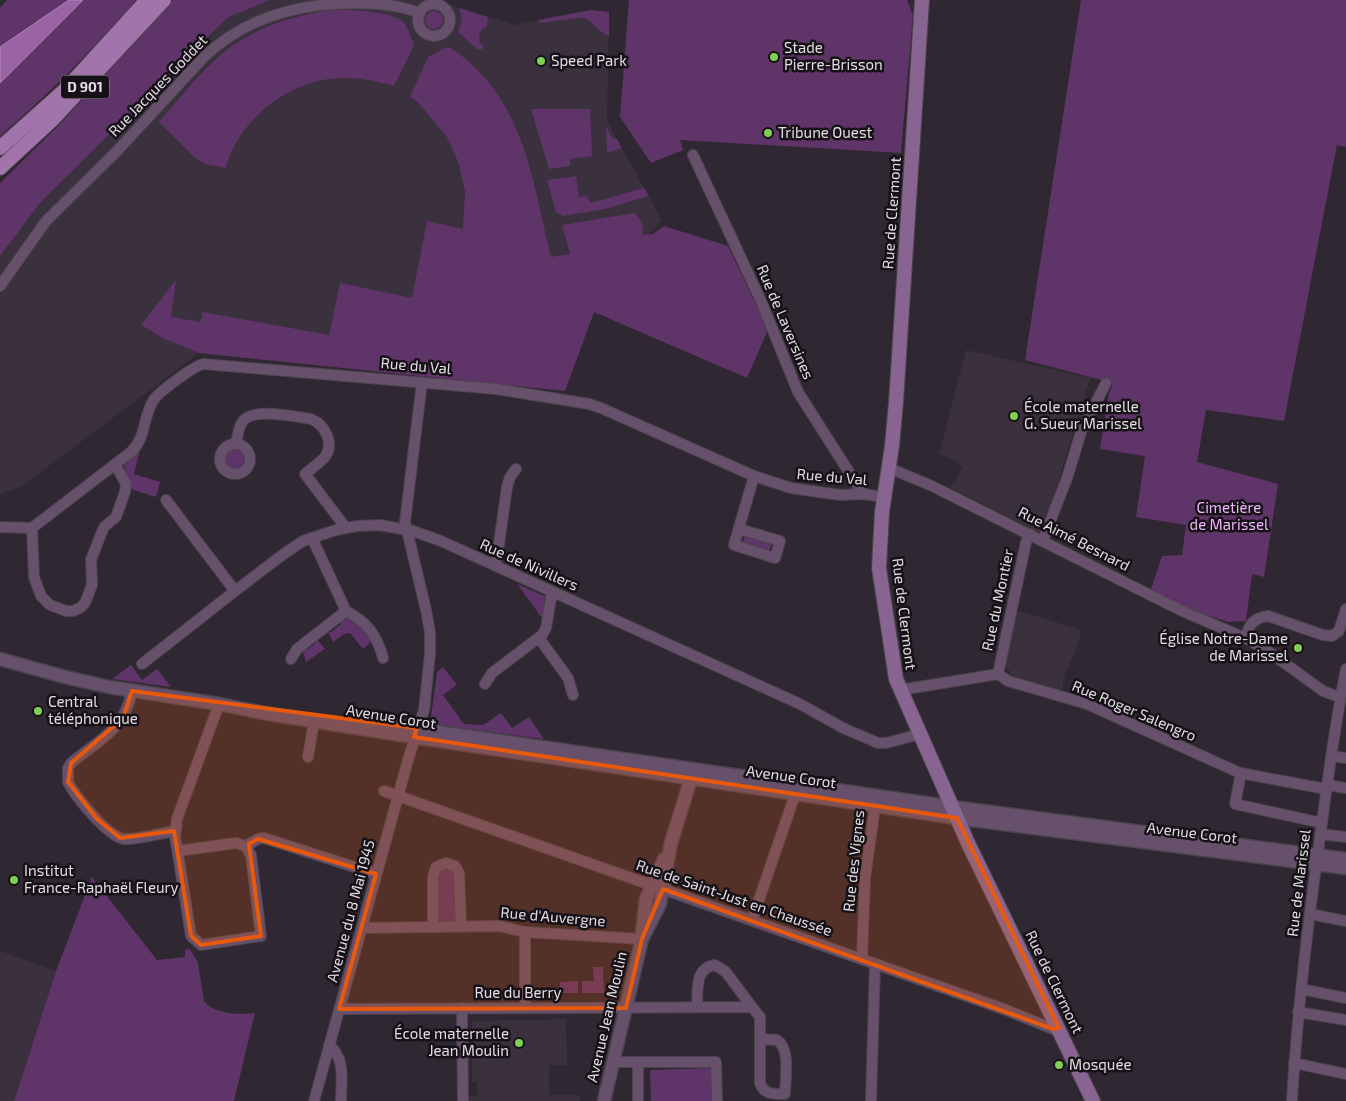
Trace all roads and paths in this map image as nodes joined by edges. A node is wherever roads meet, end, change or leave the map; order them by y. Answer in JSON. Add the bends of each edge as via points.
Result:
{"nodes":[{"id":1,"x":147,"y":0,"type":"edge"},
{"id":2,"x":164,"y":0,"type":"edge"},
{"id":3,"x":922,"y":0,"type":"edge"},
{"id":4,"x":443,"y":3,"type":"edge"},
{"id":5,"x":420,"y":14,"type":"junction"},
{"id":6,"x":27,"y":125,"type":"junction"},
{"id":7,"x":41,"y":131,"type":"junction"},
{"id":8,"x":0,"y":143,"type":"edge"},
{"id":9,"x":0,"y":148,"type":"edge"},
{"id":10,"x":693,"y":155,"type":"dead end"},
{"id":11,"x":0,"y":168,"type":"edge"},
{"id":12,"x":0,"y":176,"type":"edge"},
{"id":13,"x":0,"y":286,"type":"edge"},
{"id":14,"x":422,"y":382,"type":"junction"},
{"id":15,"x":1106,"y":383,"type":"dead end"},
{"id":16,"x":236,"y":443,"type":"dead end"},
{"id":17,"x":115,"y":464,"type":"junction"},
{"id":18,"x":889,"y":468,"type":"junction"},
{"id":19,"x":516,"y":469,"type":"dead end"},
{"id":20,"x":754,"y":476,"type":"junction"},
{"id":21,"x":863,"y":494,"type":"junction"},
{"id":22,"x":884,"y":497,"type":"junction"},
{"id":23,"x":166,"y":500,"type":"dead end"},
{"id":24,"x":0,"y":527,"type":"edge"},
{"id":25,"x":32,"y":528,"type":"junction"},
{"id":26,"x":346,"y":528,"type":"junction"},
{"id":27,"x":406,"y":529,"type":"junction"},
{"id":28,"x":739,"y":529,"type":"dead end"},
{"id":29,"x":1030,"y":534,"type":"junction"},
{"id":30,"x":312,"y":538,"type":"junction"},
{"id":31,"x":1043,"y":540,"type":"junction"},
{"id":32,"x":496,"y":565,"type":"junction"},
{"id":33,"x":235,"y":591,"type":"junction"},
{"id":34,"x":552,"y":592,"type":"junction"},
{"id":35,"x":1346,"y":609,"type":"edge"},
{"id":36,"x":346,"y":611,"type":"junction"},
{"id":37,"x":539,"y":638,"type":"junction"},
{"id":38,"x":1245,"y":638,"type":"junction"},
{"id":39,"x":0,"y":654,"type":"edge"},
{"id":40,"x":384,"y":658,"type":"dead end"},
{"id":41,"x":0,"y":659,"type":"edge"},
{"id":42,"x":291,"y":659,"type":"dead end"},
{"id":43,"x":142,"y":664,"type":"dead end"},
{"id":44,"x":24,"y":665,"type":"junction"},
{"id":45,"x":998,"y":674,"type":"junction"},
{"id":46,"x":1345,"y":676,"type":"edge"},
{"id":47,"x":485,"y":684,"type":"dead end"},
{"id":48,"x":900,"y":690,"type":"junction"},
{"id":49,"x":132,"y":691,"type":"junction"},
{"id":50,"x":573,"y":695,"type":"dead end"},
{"id":51,"x":1340,"y":697,"type":"junction"},
{"id":52,"x":219,"y":704,"type":"junction"},
{"id":53,"x":234,"y":706,"type":"junction"},
{"id":54,"x":314,"y":722,"type":"junction"},
{"id":55,"x":416,"y":733,"type":"junction"},
{"id":56,"x":920,"y":734,"type":"junction"},
{"id":57,"x":308,"y":756,"type":"dead end"},
{"id":58,"x":1331,"y":756,"type":"junction"},
{"id":59,"x":1346,"y":758,"type":"edge"},
{"id":60,"x":693,"y":774,"type":"junction"},
{"id":61,"x":1241,"y":774,"type":"junction"},
{"id":62,"x":1327,"y":787,"type":"junction"},
{"id":63,"x":1346,"y":788,"type":"edge"},
{"id":64,"x":796,"y":789,"type":"junction"},
{"id":65,"x":384,"y":791,"type":"dead end"},
{"id":66,"x":398,"y":795,"type":"junction"},
{"id":67,"x":876,"y":801,"type":"junction"},
{"id":68,"x":955,"y":813,"type":"junction"},
{"id":69,"x":1322,"y":823,"type":"junction"},
{"id":70,"x":175,"y":831,"type":"junction"},
{"id":71,"x":1320,"y":834,"type":"junction"},
{"id":72,"x":1346,"y":837,"type":"edge"},
{"id":73,"x":246,"y":846,"type":"junction"},
{"id":74,"x":178,"y":851,"type":"junction"},
{"id":75,"x":1346,"y":859,"type":"edge"},
{"id":76,"x":1317,"y":860,"type":"junction"},
{"id":77,"x":1346,"y":868,"type":"edge"},
{"id":78,"x":376,"y":874,"type":"junction"},
{"id":79,"x":657,"y":887,"type":"junction"},
{"id":80,"x":1310,"y":914,"type":"junction"},
{"id":81,"x":752,"y":920,"type":"junction"},
{"id":82,"x":1346,"y":921,"type":"edge"},
{"id":83,"x":461,"y":926,"type":"junction"},
{"id":84,"x":433,"y":927,"type":"junction"},
{"id":85,"x":362,"y":928,"type":"junction"},
{"id":86,"x":525,"y":932,"type":"junction"},
{"id":87,"x":642,"y":939,"type":"junction"},
{"id":88,"x":862,"y":959,"type":"junction"},
{"id":89,"x":875,"y":964,"type":"junction"},
{"id":90,"x":1301,"y":989,"type":"junction"},
{"id":91,"x":1346,"y":998,"type":"edge"},
{"id":92,"x":697,"y":1007,"type":"junction"},
{"id":93,"x":752,"y":1007,"type":"junction"},
{"id":94,"x":462,"y":1008,"type":"junction"},
{"id":95,"x":525,"y":1008,"type":"junction"},
{"id":96,"x":626,"y":1008,"type":"junction"},
{"id":97,"x":339,"y":1009,"type":"junction"},
{"id":98,"x":1298,"y":1012,"type":"junction"},
{"id":99,"x":1346,"y":1020,"type":"edge"},
{"id":100,"x":1058,"y":1028,"type":"junction"},
{"id":101,"x":760,"y":1040,"type":"junction"},
{"id":102,"x":329,"y":1046,"type":"junction"},
{"id":103,"x":613,"y":1062,"type":"junction"},
{"id":104,"x":638,"y":1062,"type":"junction"},
{"id":105,"x":1294,"y":1063,"type":"junction"},
{"id":106,"x":1346,"y":1074,"type":"edge"},
{"id":107,"x":314,"y":1101,"type":"edge"},
{"id":108,"x":341,"y":1101,"type":"edge"},
{"id":109,"x":463,"y":1101,"type":"edge"},
{"id":110,"x":604,"y":1101,"type":"edge"},
{"id":111,"x":638,"y":1101,"type":"edge"},
{"id":112,"x":717,"y":1101,"type":"edge"},
{"id":113,"x":870,"y":1101,"type":"edge"},
{"id":114,"x":1093,"y":1101,"type":"edge"},
{"id":115,"x":1292,"y":1101,"type":"edge"}],
"edges":[{"from":1,"to":6,"type":"main road","number":"D 901","via":[[73,82]]},
{"from":2,"to":7,"type":"main road","number":"D 901"},
{"from":3,"to":18,"type":"main road","name":"Rue de Clermont"},
{"from":4,"to":5,"type":"street","via":[[430,5]]},
{"from":4,"to":5,"type":"street","via":[[450,22],[439,35],[422,31]]},
{"from":5,"to":13,"type":"street","name":"Rue Jacques Goddet","via":[[365,2],[325,1],[274,13],[234,33],[203,58],[52,215]]},
{"from":6,"to":8,"type":"main road"},
{"from":6,"to":9,"type":"main road","number":"D 901"},
{"from":7,"to":11,"type":"main road","number":"D 901"},
{"from":7,"to":12,"type":"main road"},
{"from":10,"to":21,"type":"street","name":"Rue de Laversines","via":[[798,392]]},
{"from":14,"to":17,"type":"street","name":"Rue du Val","via":[[199,365],[154,399],[138,444]]},
{"from":14,"to":20,"type":"street","name":"Rue du Val","via":[[504,390],[595,406]]},
{"from":14,"to":27,"type":"street","name":"Avenue du 8 Mai 1945"},
{"from":15,"to":31,"type":"street","via":[[1082,429]]},
{"from":16,"to":26,"type":"street","via":[[241,423],[255,414],[312,419],[320,424],[327,435],[328,449],[324,458],[305,474]]},
{"from":17,"to":25,"type":"street","name":"Rue du Val"},
{"from":17,"to":25,"type":"street","via":[[126,484],[125,492],[116,517],[101,534],[91,560],[92,585],[80,608],[66,611],[50,605],[41,596],[34,578]]},
{"from":18,"to":22,"type":"main road","name":"Rue de Clermont"},
{"from":18,"to":29,"type":"street","name":"Rue Aimé Besnard"},
{"from":19,"to":32,"type":"street","via":[[506,487]]},
{"from":20,"to":21,"type":"street","name":"Rue du Val","via":[[797,490]]},
{"from":20,"to":28,"type":"street"},
{"from":21,"to":22,"type":"street","name":"Rue du Val"},
{"from":22,"to":48,"type":"main road","name":"Rue de Clermont","via":[[880,574],[893,668]]},
{"from":23,"to":33,"type":"street"},
{"from":24,"to":25,"type":"street"},
{"from":26,"to":27,"type":"street","name":"Rue de Nivillers","via":[[380,525]]},
{"from":26,"to":30,"type":"street","name":"Rue de Nivillers"},
{"from":27,"to":32,"type":"street","name":"Rue de Nivillers"},
{"from":27,"to":55,"type":"street","name":"Avenue du 8 Mai 1945","via":[[430,632],[425,705]]},
{"from":29,"to":31,"type":"street","name":"Rue Aimé Besnard"},
{"from":29,"to":45,"type":"street","name":"Rue du Montier"},
{"from":30,"to":33,"type":"street","name":"Rue de Nivillers","via":[[285,553]]},
{"from":30,"to":36,"type":"street"},
{"from":31,"to":38,"type":"street","name":"Rue Aimé Besnard","via":[[1180,610]]},
{"from":32,"to":34,"type":"street","name":"Rue de Nivillers"},
{"from":33,"to":43,"type":"street","name":"Rue de Nivillers"},
{"from":34,"to":37,"type":"street","via":[[546,628]]},
{"from":34,"to":56,"type":"street","name":"Rue de Nivillers","via":[[800,704],[878,743]]},
{"from":35,"to":38,"type":"street","via":[[1335,635],[1328,636],[1268,616],[1254,620]]},
{"from":36,"to":40,"type":"street","via":[[365,624],[377,639]]},
{"from":36,"to":42,"type":"street","via":[[297,649]]},
{"from":37,"to":47,"type":"street","via":[[495,670]]},
{"from":37,"to":50,"type":"street","via":[[568,678]]},
{"from":38,"to":51,"type":"street","name":"Rue Aimé Besnard","via":[[1323,691]]},
{"from":39,"to":44,"type":"street","name":"Avenue Corot"},
{"from":41,"to":44,"type":"street","name":"Avenue Corot"},
{"from":44,"to":49,"type":"street","name":"Avenue Corot"},
{"from":45,"to":48,"type":"street"},
{"from":45,"to":61,"type":"street","name":"Rue Roger Salengro","via":[[1008,681],[1087,704]]},
{"from":46,"to":51,"type":"street","name":"Rue de Marissel"},
{"from":48,"to":56,"type":"main road","name":"Rue de Clermont"},
{"from":49,"to":52,"type":"street","name":"Avenue Corot"},
{"from":49,"to":70,"type":"street","via":[[120,723],[71,762],[68,782],[96,819],[120,838]]},
{"from":51,"to":58,"type":"street","name":"Rue de Marissel"},
{"from":52,"to":53,"type":"street","name":"Avenue Corot"},
{"from":52,"to":70,"type":"street"},
{"from":53,"to":54,"type":"street","name":"Avenue Corot"},
{"from":53,"to":55,"type":"street","name":"Avenue Corot","via":[[269,708]]},
{"from":54,"to":55,"type":"street","name":"Avenue Corot"},
{"from":54,"to":57,"type":"street"},
{"from":55,"to":60,"type":"street","name":"Avenue Corot"},
{"from":55,"to":66,"type":"street","name":"Avenue du 8 Mai 1945"},
{"from":56,"to":68,"type":"main road","name":"Rue de Clermont"},
{"from":58,"to":59,"type":"street"},
{"from":58,"to":62,"type":"street","name":"Rue de Marissel"},
{"from":60,"to":64,"type":"street","name":"Avenue Corot"},
{"from":60,"to":79,"type":"street","name":"Avenue Jean Moulin"},
{"from":61,"to":62,"type":"street","name":"Rue Roger Salengro"},
{"from":61,"to":69,"type":"street","via":[[1235,804]]},
{"from":62,"to":63,"type":"street","name":"Rue Roger Salengro"},
{"from":62,"to":69,"type":"street","name":"Rue de Marissel"},
{"from":64,"to":67,"type":"street","name":"Avenue Corot"},
{"from":64,"to":81,"type":"street"},
{"from":65,"to":66,"type":"street","name":"Rue de Saint-Just en Chaussée"},
{"from":66,"to":78,"type":"street","name":"Avenue du 8 Mai 1945"},
{"from":66,"to":79,"type":"street","name":"Rue de Saint-Just en Chaussée"},
{"from":67,"to":68,"type":"street","name":"Avenue Corot"},
{"from":67,"to":88,"type":"street","name":"Rue des Vignes","via":[[865,878]]},
{"from":68,"to":76,"type":"street","name":"Avenue Corot"},
{"from":68,"to":100,"type":"main road","name":"Rue de Clermont"},
{"from":69,"to":71,"type":"street","name":"Rue de Marissel"},
{"from":70,"to":74,"type":"street"},
{"from":71,"to":72,"type":"street"},
{"from":71,"to":76,"type":"street","name":"Rue de Marissel"},
{"from":73,"to":74,"type":"street","via":[[236,843]]},
{"from":73,"to":74,"type":"street","via":[[251,855],[261,936],[201,946],[191,936]]},
{"from":73,"to":78,"type":"street","via":[[264,838]]},
{"from":75,"to":76,"type":"street","name":"Avenue Corot"},
{"from":76,"to":77,"type":"street","name":"Avenue Corot"},
{"from":76,"to":80,"type":"street","name":"Rue de Marissel"},
{"from":78,"to":85,"type":"street","name":"Avenue du 8 Mai 1945"},
{"from":79,"to":81,"type":"street","name":"Rue de Saint-Just en Chaussée"},
{"from":79,"to":87,"type":"street","name":"Avenue Jean Moulin","via":[[660,904]]},
{"from":80,"to":82,"type":"street"},
{"from":80,"to":90,"type":"street","name":"Rue de Marissel"},
{"from":81,"to":88,"type":"street","name":"Rue de Saint-Just en Chaussée"},
{"from":83,"to":84,"type":"street","name":"Rue d'Auvergne"},
{"from":83,"to":84,"type":"street","via":[[459,873],[455,866],[446,863],[436,867],[433,877]]},
{"from":83,"to":86,"type":"street","name":"Rue d'Auvergne","via":[[499,926]]},
{"from":84,"to":85,"type":"street","name":"Rue d'Auvergne"},
{"from":85,"to":97,"type":"street","name":"Avenue du 8 Mai 1945"},
{"from":86,"to":87,"type":"street","name":"Rue d'Auvergne"},
{"from":86,"to":95,"type":"street"},
{"from":87,"to":96,"type":"street","name":"Avenue Jean Moulin"},
{"from":88,"to":89,"type":"street","name":"Rue de Saint-Just en Chaussée"},
{"from":89,"to":100,"type":"street","name":"Rue de Saint-Just en Chaussée","via":[[1054,1030]]},
{"from":89,"to":113,"type":"street"},
{"from":90,"to":91,"type":"street"},
{"from":90,"to":98,"type":"street","name":"Rue de Marissel"},
{"from":92,"to":93,"type":"street","name":"Rue du Berry"},
{"from":92,"to":93,"type":"street","via":[[699,976],[705,968],[715,966],[726,972]]},
{"from":92,"to":96,"type":"street","name":"Rue du Berry"},
{"from":93,"to":101,"type":"street","via":[[760,1018]]},
{"from":94,"to":95,"type":"street","name":"Rue du Berry"},
{"from":94,"to":97,"type":"street","name":"Rue du Berry"},
{"from":94,"to":109,"type":"street"},
{"from":95,"to":96,"type":"street","name":"Rue du Berry"},
{"from":96,"to":103,"type":"street","name":"Avenue Jean Moulin"},
{"from":97,"to":102,"type":"street","name":"Avenue du 8 Mai 1945"},
{"from":98,"to":99,"type":"street"},
{"from":98,"to":105,"type":"street","name":"Rue de Marissel"},
{"from":100,"to":114,"type":"main road","name":"Rue de Clermont"},
{"from":101,"to":101,"type":"street","via":[[777,1040],[784,1047],[785,1094],[771,1094],[762,1087]]},
{"from":102,"to":107,"type":"street","name":"Avenue du 8 Mai 1945"},
{"from":102,"to":108,"type":"street","via":[[337,1052],[340,1061]]},
{"from":103,"to":104,"type":"street"},
{"from":103,"to":110,"type":"street","name":"Avenue Jean Moulin"},
{"from":104,"to":111,"type":"street"},
{"from":104,"to":112,"type":"street","via":[[716,1062]]},
{"from":105,"to":106,"type":"street"},
{"from":105,"to":115,"type":"street","name":"Rue de Marissel"}]}
